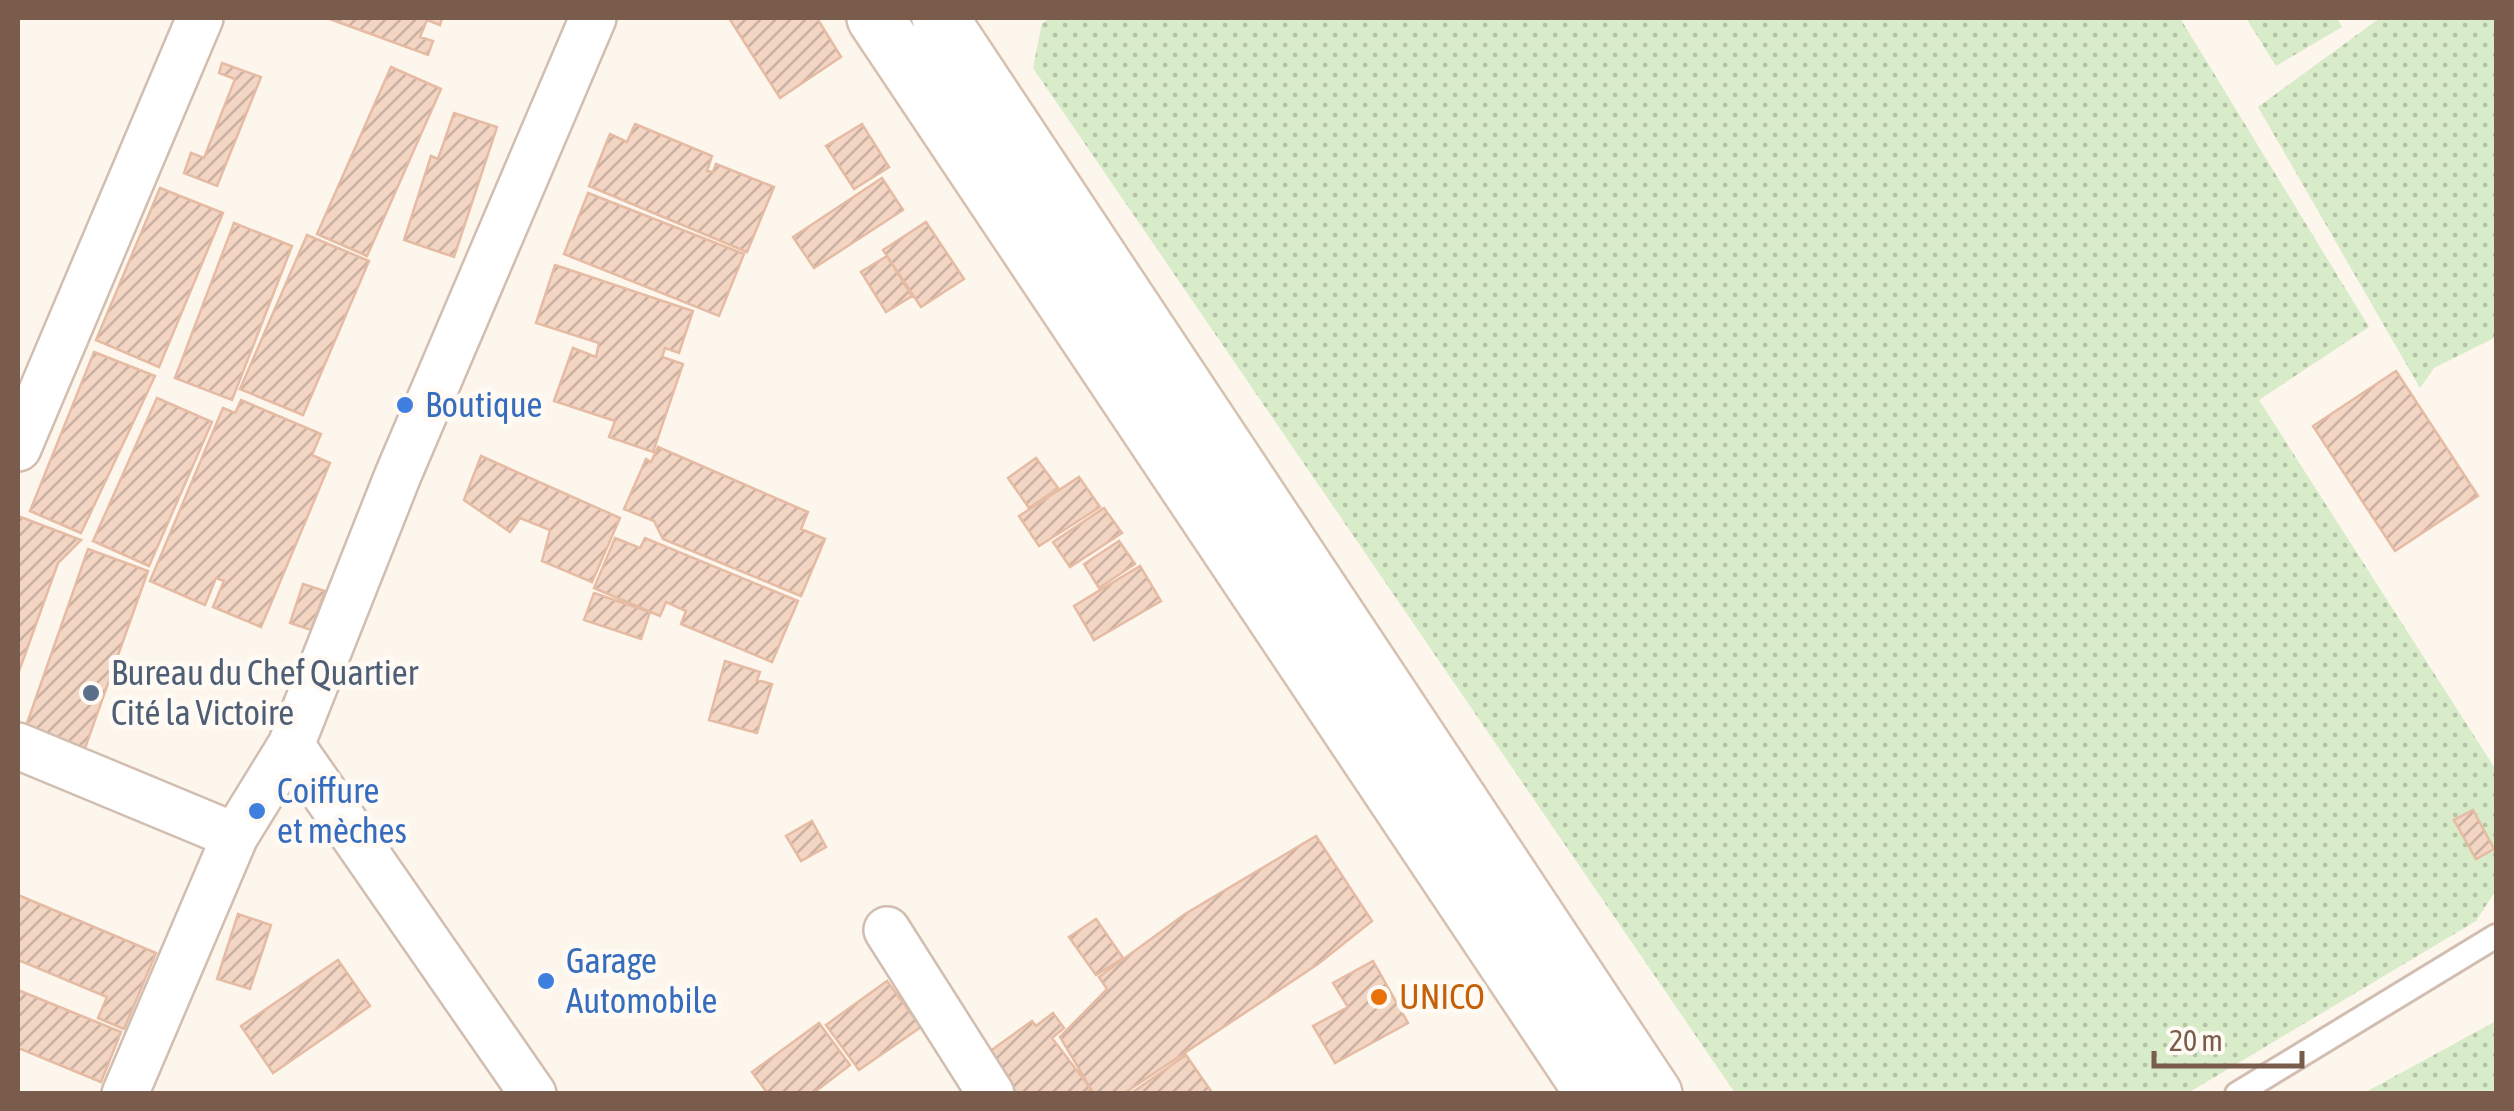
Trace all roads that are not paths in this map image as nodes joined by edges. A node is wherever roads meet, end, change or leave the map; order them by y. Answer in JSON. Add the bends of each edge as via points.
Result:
{"nodes":[{"id":1,"x":200,"y":18,"type":"edge"},
{"id":2,"x":593,"y":18,"type":"edge"},
{"id":3,"x":952,"y":22,"type":"edge"},
{"id":4,"x":889,"y":39,"type":"edge"},
{"id":5,"x":18,"y":448,"type":"edge"},
{"id":6,"x":18,"y":746,"type":"edge"},
{"id":7,"x":291,"y":746,"type":"junction"},
{"id":8,"x":235,"y":836,"type":"junction"},
{"id":9,"x":887,"y":930,"type":"dead end"},
{"id":10,"x":2496,"y":936,"type":"edge"},
{"id":11,"x":1578,"y":1087,"type":"edge"},
{"id":12,"x":125,"y":1094,"type":"edge"},
{"id":13,"x":533,"y":1094,"type":"edge"},
{"id":14,"x":990,"y":1094,"type":"edge"},
{"id":15,"x":1654,"y":1094,"type":"edge"},
{"id":16,"x":2237,"y":1094,"type":"edge"}],
"edges":[{"from":1,"to":5,"type":"street"},
{"from":2,"to":7,"type":"street","via":[[398,475]]},
{"from":3,"to":4,"type":"street"},
{"from":3,"to":15,"type":"main road"},
{"from":4,"to":11,"type":"main road"},
{"from":6,"to":8,"type":"street"},
{"from":7,"to":8,"type":"street"},
{"from":7,"to":13,"type":"street"},
{"from":8,"to":12,"type":"street"},
{"from":9,"to":14,"type":"street"},
{"from":10,"to":16,"type":"lane"}]}
